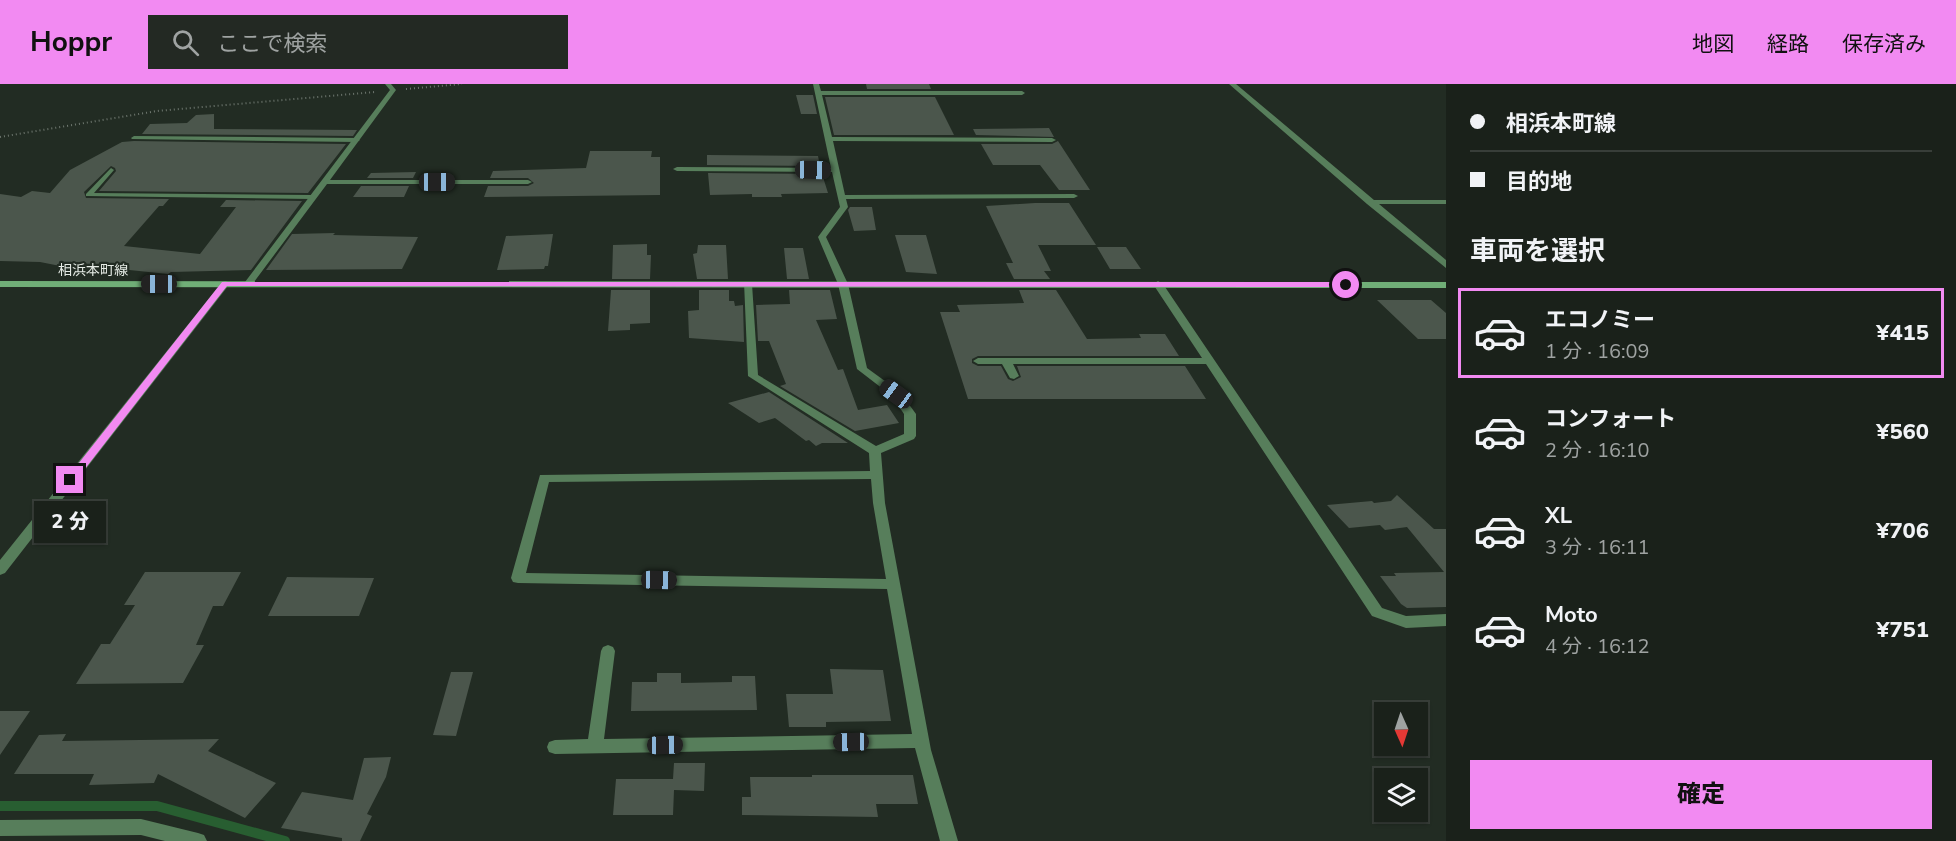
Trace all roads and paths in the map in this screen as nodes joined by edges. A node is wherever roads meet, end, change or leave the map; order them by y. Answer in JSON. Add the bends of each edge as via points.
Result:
{"nodes":[{"id":1,"x":462,"y":84,"type":"edge"},
{"id":2,"x":816,"y":84,"type":"edge"},
{"id":3,"x":1232,"y":84,"type":"edge"},
{"id":4,"x":391,"y":87,"type":"edge"},
{"id":5,"x":818,"y":93,"type":"junction"},
{"id":6,"x":1022,"y":93,"type":"dead end"},
{"id":7,"x":0,"y":137,"type":"edge"},
{"id":8,"x":134,"y":138,"type":"dead end"},
{"id":9,"x":828,"y":139,"type":"junction"},
{"id":10,"x":357,"y":140,"type":"junction"},
{"id":11,"x":1052,"y":140,"type":"dead end"},
{"id":12,"x":677,"y":169,"type":"dead end"},
{"id":13,"x":111,"y":170,"type":"dead end"},
{"id":14,"x":835,"y":171,"type":"junction"},
{"id":15,"x":324,"y":182,"type":"junction"},
{"id":16,"x":528,"y":182,"type":"dead end"},
{"id":17,"x":1074,"y":196,"type":"dead end"},
{"id":18,"x":312,"y":197,"type":"junction"},
{"id":19,"x":842,"y":197,"type":"junction"},
{"id":20,"x":1370,"y":202,"type":"junction"},
{"id":21,"x":1446,"y":202,"type":"edge"},
{"id":22,"x":1446,"y":265,"type":"edge"},
{"id":23,"x":0,"y":284,"type":"edge"},
{"id":24,"x":225,"y":284,"type":"junction"},
{"id":25,"x":248,"y":284,"type":"junction"},
{"id":26,"x":747,"y":284,"type":"junction"},
{"id":27,"x":843,"y":284,"type":"junction"},
{"id":28,"x":1158,"y":284,"type":"junction"},
{"id":29,"x":1446,"y":285,"type":"edge"},
{"id":30,"x":978,"y":361,"type":"dead end"},
{"id":31,"x":1006,"y":361,"type":"junction"},
{"id":32,"x":1209,"y":361,"type":"junction"},
{"id":33,"x":1014,"y":376,"type":"dead end"},
{"id":34,"x":875,"y":451,"type":"junction"},
{"id":35,"x":877,"y":475,"type":"junction"},
{"id":36,"x":0,"y":570,"type":"edge"},
{"id":37,"x":893,"y":584,"type":"junction"},
{"id":38,"x":1446,"y":620,"type":"edge"},
{"id":39,"x":608,"y":651,"type":"dead end"},
{"id":40,"x":921,"y":741,"type":"junction"},
{"id":41,"x":595,"y":746,"type":"junction"},
{"id":42,"x":555,"y":747,"type":"dead end"},
{"id":43,"x":0,"y":828,"type":"edge"},
{"id":44,"x":198,"y":841,"type":"edge"},
{"id":45,"x":949,"y":841,"type":"edge"}],
"edges":[{"from":1,"to":4,"type":"path"},
{"from":2,"to":5,"type":"street"},
{"from":3,"to":20,"type":"street"},
{"from":4,"to":7,"type":"path","via":[[157,111]]},
{"from":4,"to":10,"type":"street"},
{"from":5,"to":6,"type":"street"},
{"from":5,"to":9,"type":"street"},
{"from":8,"to":10,"type":"lane"},
{"from":9,"to":11,"type":"street"},
{"from":9,"to":14,"type":"street"},
{"from":10,"to":15,"type":"street"},
{"from":12,"to":14,"type":"street"},
{"from":13,"to":18,"type":"lane","via":[[88,195]]},
{"from":14,"to":19,"type":"street"},
{"from":15,"to":16,"type":"street"},
{"from":15,"to":18,"type":"street"},
{"from":17,"to":19,"type":"street"},
{"from":18,"to":25,"type":"street"},
{"from":19,"to":27,"type":"street","via":[[844,207],[822,237]]},
{"from":20,"to":21,"type":"street"},
{"from":20,"to":22,"type":"street"},
{"from":23,"to":24,"type":"main road","name":"相浜本町線"},
{"from":24,"to":25,"type":"main road","name":"相浜本町線"},
{"from":24,"to":36,"type":"street"},
{"from":25,"to":26,"type":"main road","name":"相浜本町線"},
{"from":26,"to":27,"type":"main road","name":"相浜本町線"},
{"from":26,"to":34,"type":"street","via":[[753,376]]},
{"from":27,"to":28,"type":"main road","name":"相浜本町線"},
{"from":27,"to":34,"type":"street","via":[[862,369],[896,394],[910,414],[910,436]]},
{"from":28,"to":29,"type":"main road","name":"相浜本町線"},
{"from":28,"to":32,"type":"street"},
{"from":30,"to":31,"type":"street"},
{"from":31,"to":32,"type":"street"},
{"from":31,"to":33,"type":"street"},
{"from":32,"to":38,"type":"street","via":[[1377,612],[1406,622]]},
{"from":34,"to":35,"type":"street"},
{"from":35,"to":37,"type":"street"},
{"from":35,"to":37,"type":"street","via":[[544,478],[518,578]]},
{"from":37,"to":40,"type":"street"},
{"from":39,"to":41,"type":"street"},
{"from":40,"to":41,"type":"street"},
{"from":40,"to":45,"type":"street"},
{"from":41,"to":42,"type":"street"},
{"from":43,"to":44,"type":"street","via":[[141,827]]}]}
